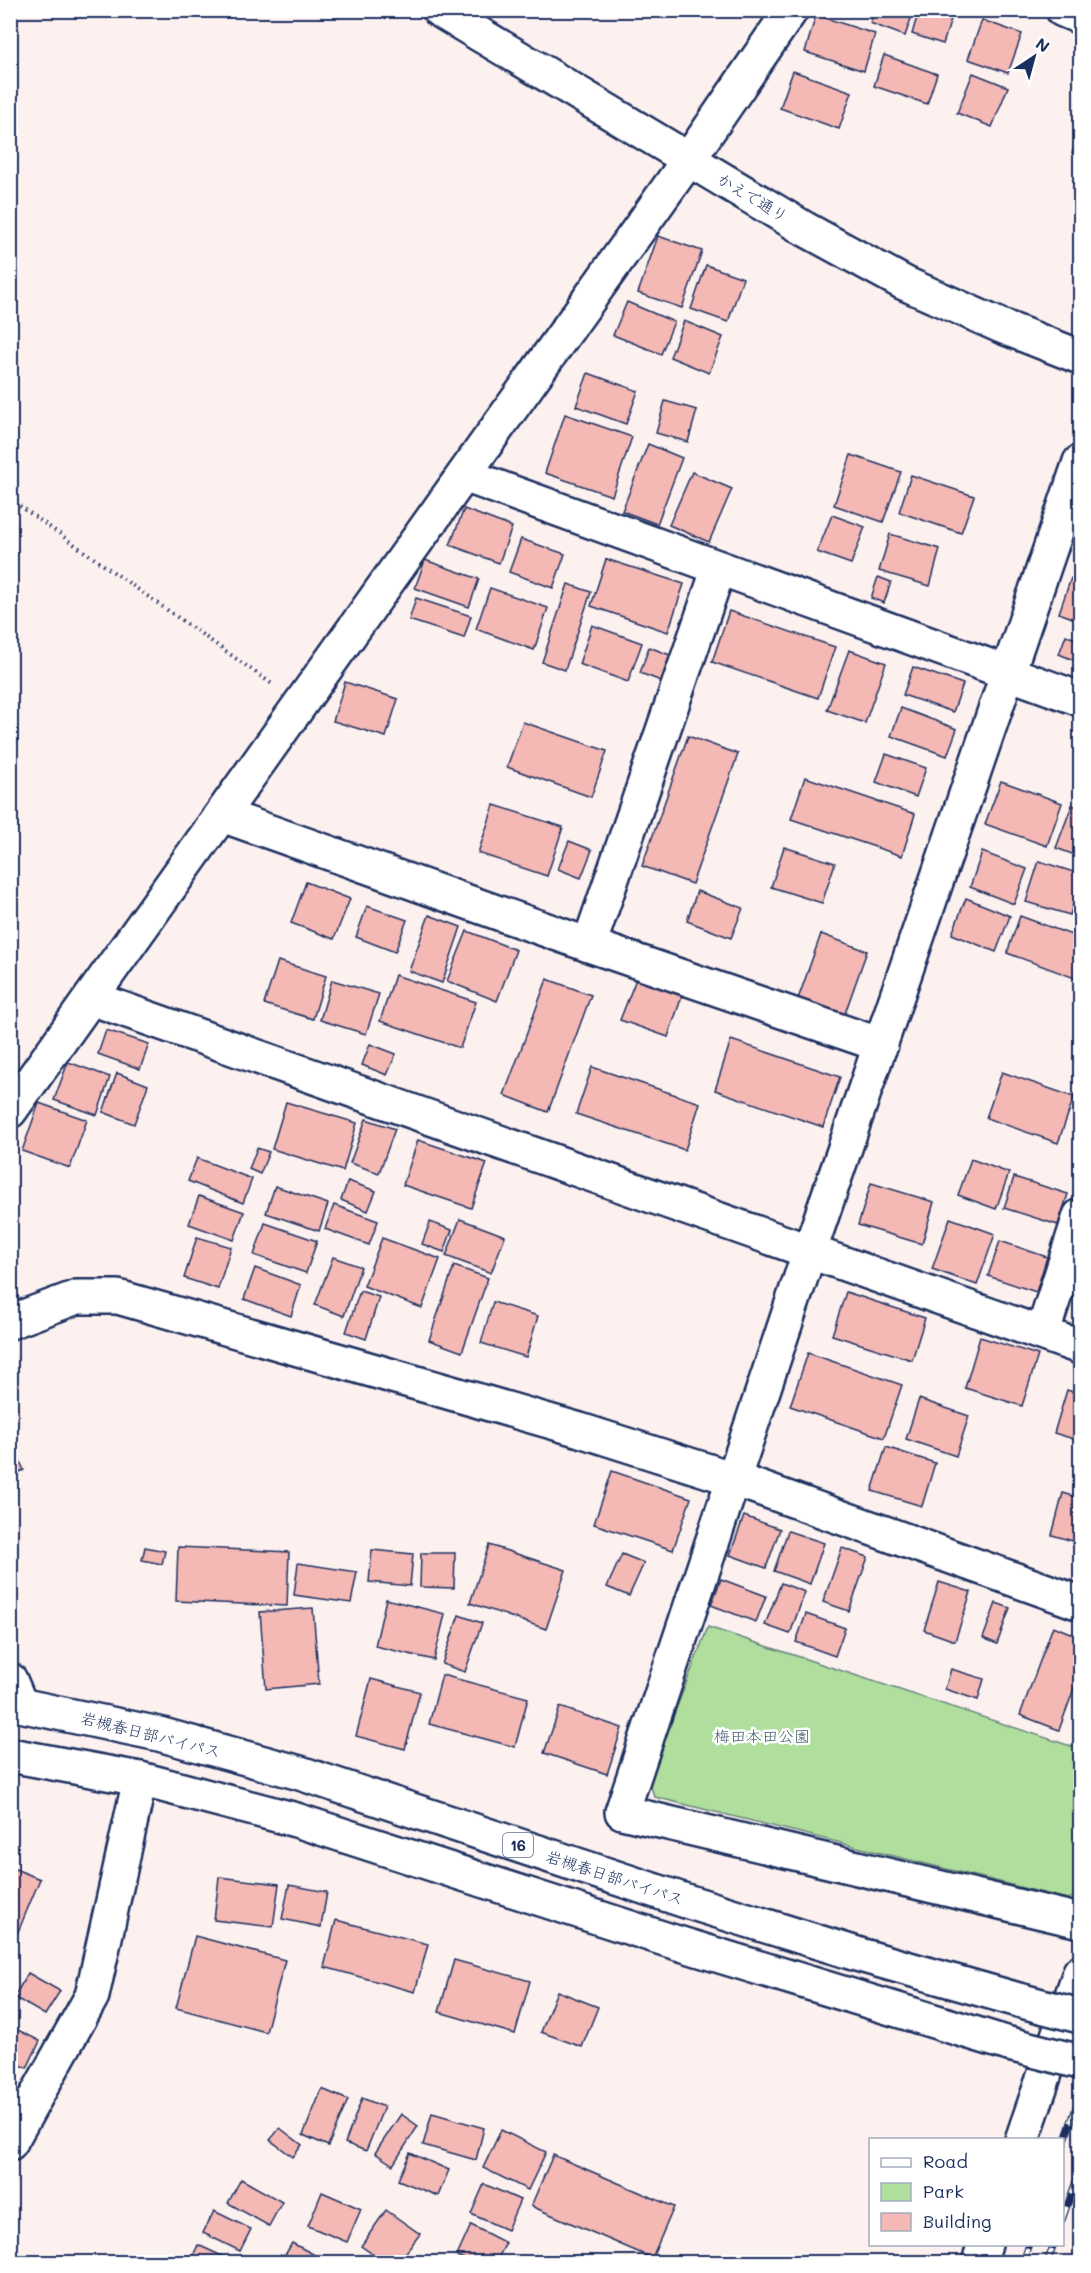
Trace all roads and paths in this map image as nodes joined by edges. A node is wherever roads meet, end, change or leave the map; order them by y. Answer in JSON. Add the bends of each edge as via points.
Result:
{"nodes":[{"id":1,"x":439,"y":10,"type":"edge"},
{"id":2,"x":790,"y":10,"type":"edge"},
{"id":3,"x":1063,"y":10,"type":"edge"},
{"id":4,"x":1080,"y":17,"type":"edge"},
{"id":5,"x":689,"y":159,"type":"junction"},
{"id":6,"x":1080,"y":357,"type":"edge"},
{"id":7,"x":1080,"y":462,"type":"edge"},
{"id":8,"x":464,"y":475,"type":"junction"},
{"id":9,"x":10,"y":499,"type":"edge"},
{"id":10,"x":719,"y":568,"type":"junction"},
{"id":11,"x":1009,"y":672,"type":"junction"},
{"id":12,"x":1080,"y":699,"type":"edge"},
{"id":13,"x":300,"y":703,"type":"junction"},
{"id":14,"x":222,"y":815,"type":"junction"},
{"id":15,"x":589,"y":945,"type":"junction"},
{"id":16,"x":91,"y":998,"type":"junction"},
{"id":17,"x":881,"y":1045,"type":"junction"},
{"id":18,"x":10,"y":1112,"type":"edge"},
{"id":19,"x":1080,"y":1216,"type":"edge"},
{"id":20,"x":810,"y":1250,"type":"junction"},
{"id":21,"x":10,"y":1322,"type":"edge"},
{"id":22,"x":1043,"y":1332,"type":"junction"},
{"id":23,"x":1080,"y":1347,"type":"edge"},
{"id":24,"x":734,"y":1479,"type":"junction"},
{"id":25,"x":1080,"y":1603,"type":"edge"},
{"id":26,"x":14,"y":1696,"type":"edge"},
{"id":27,"x":10,"y":1755,"type":"edge"},
{"id":28,"x":140,"y":1779,"type":"junction"},
{"id":29,"x":1080,"y":1921,"type":"edge"},
{"id":30,"x":1080,"y":1972,"type":"edge"},
{"id":31,"x":1080,"y":2016,"type":"edge"},
{"id":32,"x":1080,"y":2062,"type":"edge"},
{"id":33,"x":1022,"y":2138,"type":"edge"},
{"id":34,"x":10,"y":2143,"type":"edge"},
{"id":35,"x":984,"y":2246,"type":"edge"},
{"id":36,"x":979,"y":2262,"type":"edge"}],
"edges":[{"from":1,"to":5,"type":"main road","name":"かえで通り"},
{"from":2,"to":5,"type":"main road"},
{"from":3,"to":4,"type":"main road"},
{"from":5,"to":6,"type":"main road","name":"かえで通り","via":[[904,283]]},
{"from":5,"to":8,"type":"main road"},
{"from":7,"to":11,"type":"main road"},
{"from":8,"to":10,"type":"main road"},
{"from":8,"to":13,"type":"main road"},
{"from":9,"to":13,"type":"path"},
{"from":10,"to":11,"type":"main road"},
{"from":10,"to":15,"type":"main road"},
{"from":11,"to":12,"type":"main road"},
{"from":11,"to":17,"type":"main road"},
{"from":13,"to":14,"type":"main road"},
{"from":14,"to":15,"type":"main road"},
{"from":14,"to":16,"type":"main road"},
{"from":15,"to":17,"type":"main road"},
{"from":16,"to":18,"type":"main road"},
{"from":16,"to":20,"type":"main road"},
{"from":17,"to":20,"type":"main road"},
{"from":19,"to":22,"type":"main road"},
{"from":20,"to":22,"type":"main road"},
{"from":20,"to":24,"type":"main road"},
{"from":21,"to":24,"type":"main road","via":[[77,1297],[118,1298],[580,1430]]},
{"from":22,"to":23,"type":"main road"},
{"from":24,"to":25,"type":"main road"},
{"from":24,"to":29,"type":"main road","via":[[622,1812]]},
{"from":26,"to":31,"type":"main road","name":"岩槻春日部バイパス","number":"16","bridge":true,"via":[[300,1773],[686,1901],[860,1955]]},
{"from":27,"to":28,"type":"main road"},
{"from":28,"to":32,"type":"main road","bridge":true,"via":[[296,1820],[671,1941]]},
{"from":28,"to":34,"type":"main road","via":[[92,1996]]},
{"from":30,"to":33,"type":"main road"},
{"from":35,"to":36,"type":"main road"}]}
